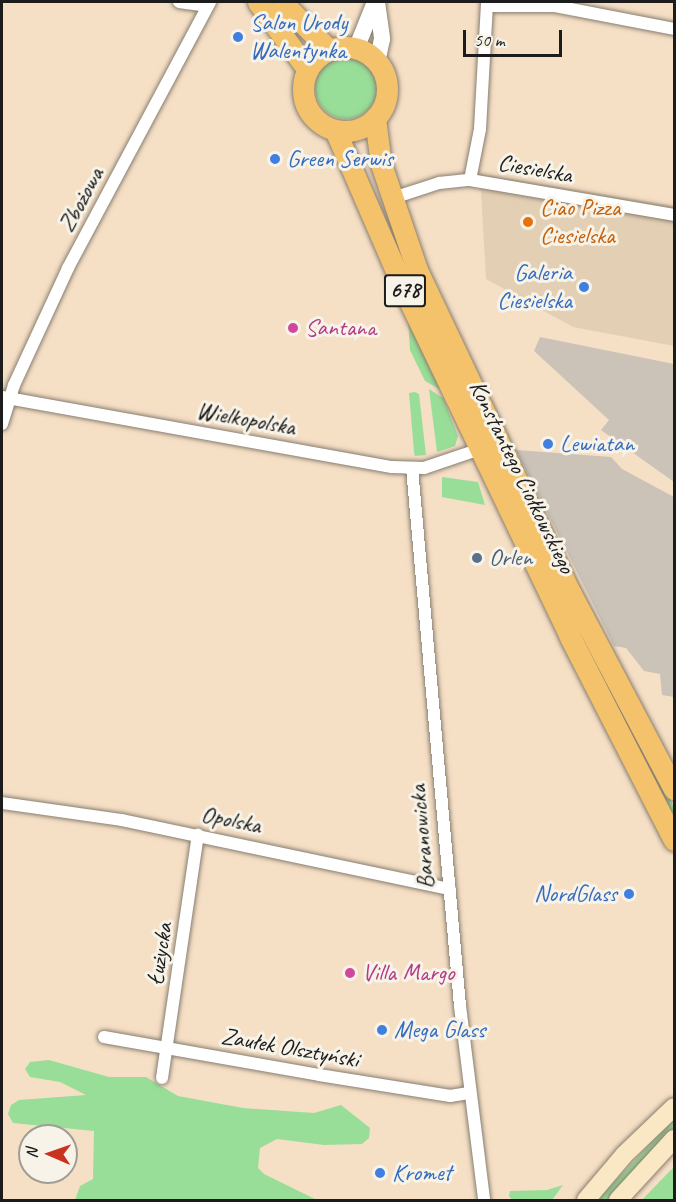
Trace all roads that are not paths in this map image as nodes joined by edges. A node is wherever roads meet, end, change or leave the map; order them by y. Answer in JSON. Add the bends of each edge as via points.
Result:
{"nodes":[{"id":1,"x":179,"y":2,"type":"edge"},
{"id":2,"x":258,"y":2,"type":"edge"},
{"id":3,"x":282,"y":2,"type":"edge"},
{"id":4,"x":376,"y":2,"type":"edge"},
{"id":5,"x":209,"y":4,"type":"edge"},
{"id":6,"x":487,"y":4,"type":"edge"},
{"id":7,"x":675,"y":28,"type":"edge"},
{"id":8,"x":356,"y":49,"type":"junction"},
{"id":9,"x":329,"y":50,"type":"junction"},
{"id":10,"x":377,"y":62,"type":"junction"},
{"id":11,"x":308,"y":70,"type":"junction"},
{"id":12,"x":375,"y":118,"type":"junction"},
{"id":13,"x":336,"y":130,"type":"junction"},
{"id":14,"x":470,"y":180,"type":"junction"},
{"id":15,"x":390,"y":199,"type":"junction"},
{"id":16,"x":675,"y":215,"type":"edge"},
{"id":17,"x":5,"y":397,"type":"edge"},
{"id":18,"x":2,"y":424,"type":"edge"},
{"id":19,"x":480,"y":449,"type":"junction"},
{"id":20,"x":412,"y":468,"type":"junction"},
{"id":21,"x":675,"y":789,"type":"edge"},
{"id":22,"x":2,"y":803,"type":"edge"},
{"id":23,"x":198,"y":835,"type":"junction"},
{"id":24,"x":675,"y":840,"type":"edge"},
{"id":25,"x":450,"y":889,"type":"junction"},
{"id":26,"x":104,"y":1037,"type":"dead end"},
{"id":27,"x":167,"y":1047,"type":"junction"},
{"id":28,"x":162,"y":1078,"type":"dead end"},
{"id":29,"x":469,"y":1093,"type":"junction"},
{"id":30,"x":675,"y":1107,"type":"edge"},
{"id":31,"x":675,"y":1139,"type":"edge"},
{"id":32,"x":484,"y":1200,"type":"edge"},
{"id":33,"x":585,"y":1200,"type":"edge"},
{"id":34,"x":618,"y":1200,"type":"edge"}],
"edges":[{"from":1,"to":5,"type":"street"},
{"from":2,"to":11,"type":"highway"},
{"from":3,"to":9,"type":"highway"},
{"from":4,"to":8,"type":"street"},
{"from":4,"to":10,"type":"street","via":[[382,39]]},
{"from":5,"to":17,"type":"street","name":"Zbożowa","via":[[68,268]]},
{"from":6,"to":7,"type":"street","via":[[555,6]]},
{"from":6,"to":14,"type":"street","via":[[480,129]]},
{"from":8,"to":9,"type":"highway"},
{"from":8,"to":10,"type":"highway"},
{"from":9,"to":11,"type":"highway"},
{"from":10,"to":12,"type":"highway","number":"678","via":[[386,90]]},
{"from":11,"to":13,"type":"highway","via":[[303,83],[306,104],[315,118]]},
{"from":12,"to":13,"type":"highway","via":[[357,129]]},
{"from":12,"to":15,"type":"highway","name":"Konstantego Ciołkowskiego","number":"678"},
{"from":13,"to":19,"type":"highway","name":"Konstantego Ciołkowskiego","number":"678","via":[[405,292]]},
{"from":14,"to":15,"type":"street","name":"Ciesielska","via":[[439,183]]},
{"from":14,"to":16,"type":"street","name":"Ciesielska"},
{"from":15,"to":21,"type":"highway","name":"Konstantego Ciołkowskiego","number":"678","via":[[417,270],[511,470],[611,672]]},
{"from":17,"to":18,"type":"street","name":"Zbożowa"},
{"from":17,"to":20,"type":"street","name":"Wielkopolska"},
{"from":19,"to":20,"type":"street","name":"Wielkopolska","via":[[434,466]]},
{"from":19,"to":24,"type":"highway","name":"Konstantego Ciołkowskiego","number":"678"},
{"from":20,"to":25,"type":"street","name":"Baranowicka"},
{"from":22,"to":23,"type":"street","name":"Opolska"},
{"from":23,"to":25,"type":"street","name":"Opolska"},
{"from":23,"to":27,"type":"street","name":"Łużycka"},
{"from":25,"to":29,"type":"street","name":"Baranowicka"},
{"from":26,"to":27,"type":"street","name":"Zaułek Olsztyński"},
{"from":27,"to":28,"type":"street","name":"Łużycka"},
{"from":27,"to":29,"type":"street","name":"Zaułek Olsztyński","via":[[374,1084],[450,1095]]},
{"from":29,"to":32,"type":"street","name":"Baranowicka"},
{"from":30,"to":33,"type":"main road","via":[[624,1155]]},
{"from":31,"to":34,"type":"main road"}]}
